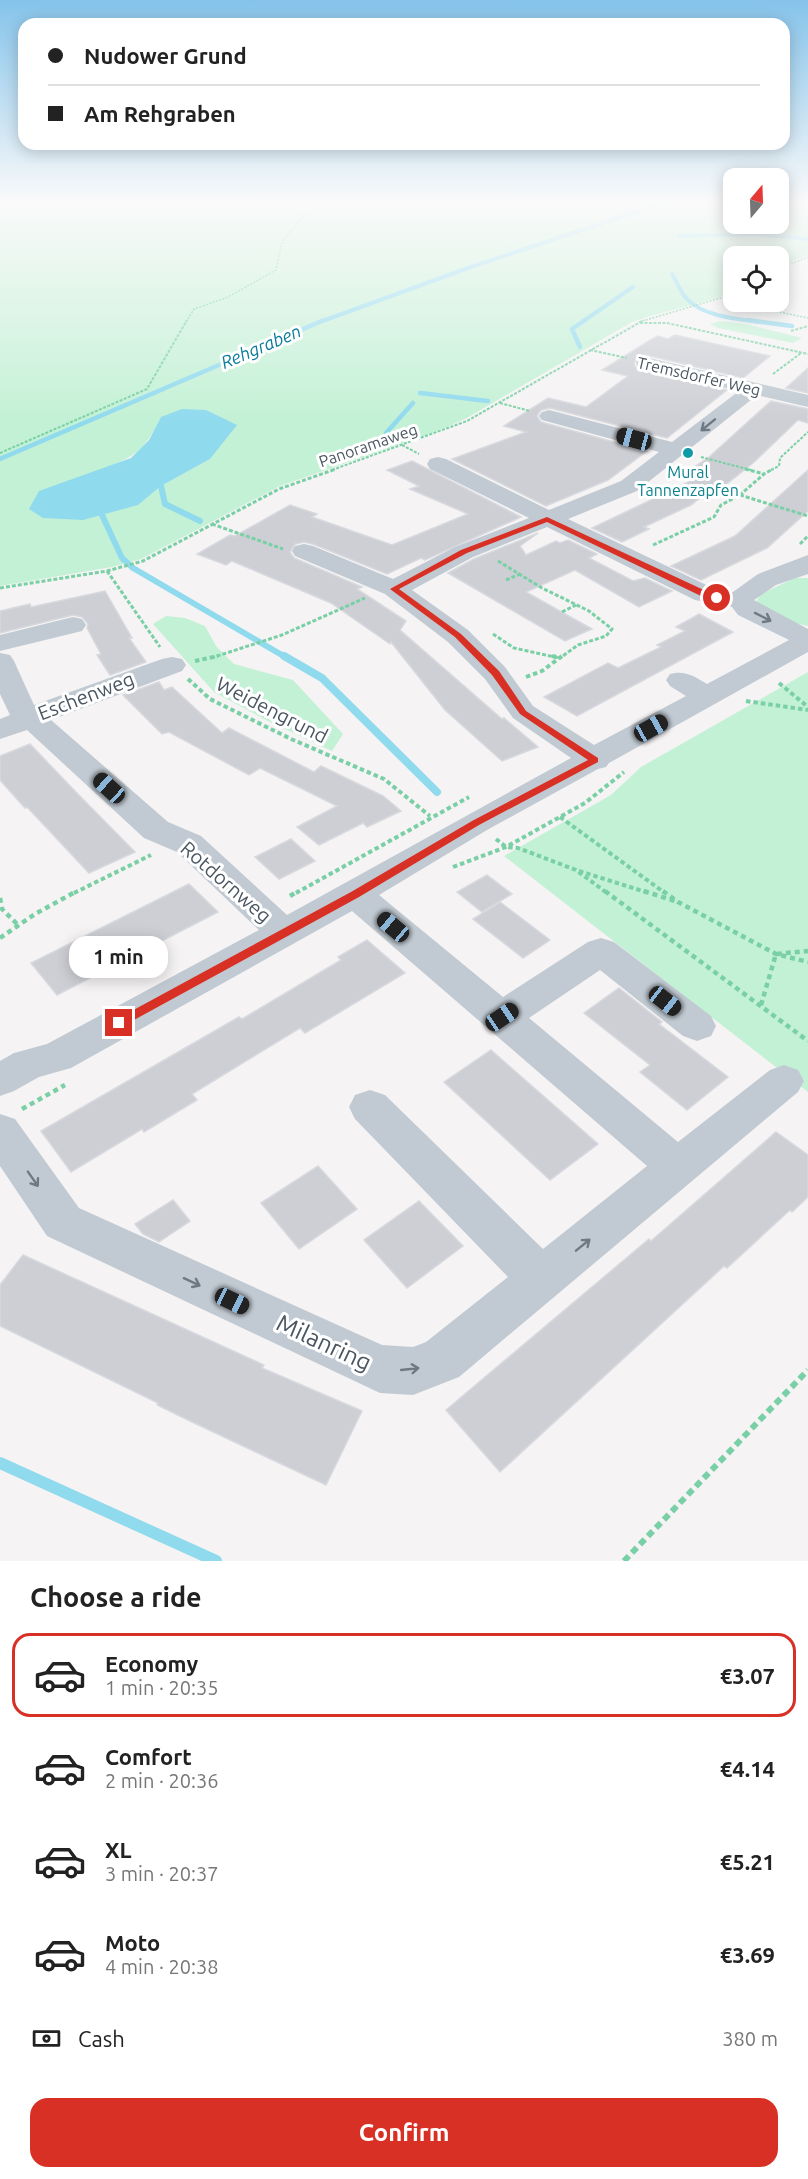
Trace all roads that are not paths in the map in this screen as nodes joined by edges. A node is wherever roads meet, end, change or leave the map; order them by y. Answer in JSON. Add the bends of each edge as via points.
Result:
{"nodes":[{"id":1,"x":645,"y":363,"type":"road end"},
{"id":2,"x":753,"y":388,"type":"junction"},
{"id":3,"x":808,"y":401,"type":"edge"},
{"id":4,"x":549,"y":416,"type":"road end"},
{"id":5,"x":677,"y":450,"type":"junction"},
{"id":6,"x":438,"y":464,"type":"dead end"},
{"id":7,"x":547,"y":519,"type":"junction"},
{"id":8,"x":304,"y":551,"type":"road end"},
{"id":9,"x":806,"y":567,"type":"edge"},
{"id":10,"x":394,"y":589,"type":"junction"},
{"id":11,"x":740,"y":600,"type":"junction"},
{"id":12,"x":73,"y":625,"type":"dead end"},
{"id":13,"x":808,"y":640,"type":"edge"},
{"id":14,"x":0,"y":643,"type":"edge"},
{"id":15,"x":0,"y":661,"type":"edge"},
{"id":16,"x":172,"y":665,"type":"road end"},
{"id":17,"x":30,"y":717,"type":"junction"},
{"id":18,"x":0,"y":730,"type":"edge"},
{"id":19,"x":594,"y":760,"type":"junction"},
{"id":20,"x":355,"y":894,"type":"junction"},
{"id":21,"x":273,"y":922,"type":"junction"},
{"id":22,"x":502,"y":1017,"type":"junction"},
{"id":23,"x":697,"y":1026,"type":"dead end"},
{"id":24,"x":0,"y":1080,"type":"edge"},
{"id":25,"x":784,"y":1081,"type":"dead end"},
{"id":26,"x":370,"y":1107,"type":"dead end"},
{"id":27,"x":0,"y":1131,"type":"edge"},
{"id":28,"x":678,"y":1167,"type":"junction"},
{"id":29,"x":541,"y":1279,"type":"junction"}],
"edges":[{"from":1,"to":2,"type":"street","name":"Tremsdorfer Weg"},
{"from":2,"to":3,"type":"street","name":"Tremsdorfer Weg"},
{"from":2,"to":5,"type":"street","one_way":true},
{"from":4,"to":5,"type":"street"},
{"from":5,"to":7,"type":"street","via":[[629,486]]},
{"from":6,"to":7,"type":"street"},
{"from":7,"to":10,"type":"street","via":[[474,548]]},
{"from":7,"to":11,"type":"street","via":[[704,595]]},
{"from":8,"to":10,"type":"street"},
{"from":9,"to":11,"type":"street","via":[[749,589]]},
{"from":10,"to":19,"type":"street","via":[[458,636],[501,681],[523,712]]},
{"from":11,"to":13,"type":"street","one_way":true,"via":[[747,609]]},
{"from":12,"to":14,"type":"street"},
{"from":13,"to":19,"type":"street","via":[[694,688]]},
{"from":15,"to":17,"type":"street","name":"Rotdornweg","via":[[23,713]]},
{"from":16,"to":17,"type":"street","name":"Eschenweg"},
{"from":17,"to":18,"type":"street","name":"Eschenweg"},
{"from":17,"to":21,"type":"street","name":"Rotdornweg","via":[[156,830],[189,844]]},
{"from":19,"to":20,"type":"street","via":[[475,823]]},
{"from":20,"to":21,"type":"street"},
{"from":20,"to":22,"type":"street"},
{"from":21,"to":24,"type":"street","via":[[57,1057],[28,1064]]},
{"from":22,"to":23,"type":"street","via":[[602,951]]},
{"from":22,"to":28,"type":"street"},
{"from":25,"to":28,"type":"street","name":"Milanring"},
{"from":26,"to":29,"type":"street"},
{"from":27,"to":29,"type":"street","name":"Milanring","one_way":true,"via":[[63,1222],[380,1369],[413,1371],[442,1360]]},
{"from":29,"to":28,"type":"street","name":"Milanring","one_way":true}]}
